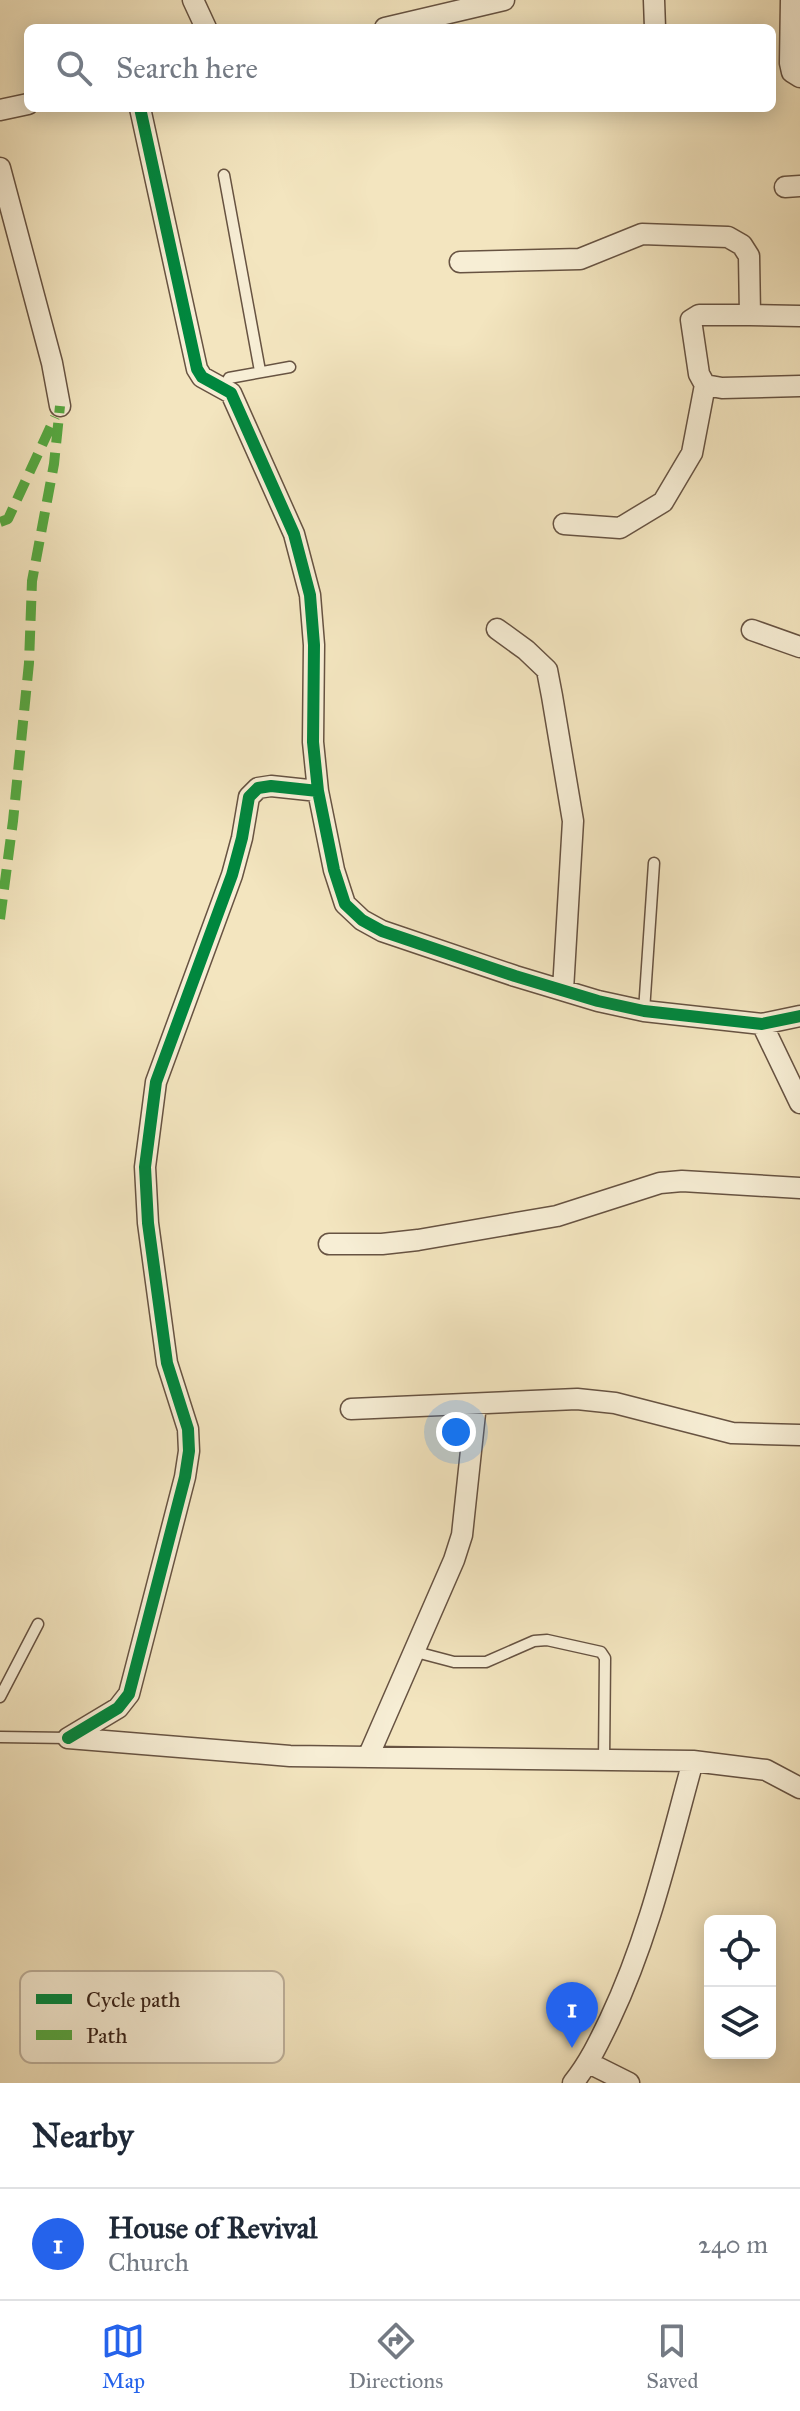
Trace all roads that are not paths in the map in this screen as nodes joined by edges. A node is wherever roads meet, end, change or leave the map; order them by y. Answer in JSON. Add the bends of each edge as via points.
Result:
{"nodes":[{"id":1,"x":193,"y":0,"type":"edge"},
{"id":2,"x":504,"y":0,"type":"edge"},
{"id":3,"x":654,"y":0,"type":"edge"},
{"id":4,"x":791,"y":0,"type":"edge"},
{"id":5,"x":204,"y":24,"type":"edge"},
{"id":6,"x":402,"y":24,"type":"edge"},
{"id":7,"x":655,"y":24,"type":"edge"},
{"id":8,"x":800,"y":77,"type":"edge"},
{"id":9,"x":24,"y":105,"type":"edge"},
{"id":10,"x":0,"y":110,"type":"edge"},
{"id":11,"x":141,"y":112,"type":"edge"},
{"id":12,"x":0,"y":168,"type":"edge"},
{"id":13,"x":224,"y":175,"type":"dead end"},
{"id":14,"x":460,"y":262,"type":"dead end"},
{"id":15,"x":750,"y":315,"type":"junction"},
{"id":16,"x":800,"y":316,"type":"edge"},
{"id":17,"x":290,"y":367,"type":"dead end"},
{"id":18,"x":260,"y":371,"type":"junction"},
{"id":19,"x":705,"y":385,"type":"junction"},
{"id":20,"x":800,"y":386,"type":"edge"},
{"id":21,"x":225,"y":387,"type":"junction"},
{"id":22,"x":60,"y":406,"type":"dead end"},
{"id":23,"x":564,"y":524,"type":"dead end"},
{"id":24,"x":497,"y":629,"type":"dead end"},
{"id":25,"x":752,"y":630,"type":"dead end"},
{"id":26,"x":800,"y":647,"type":"edge"},
{"id":27,"x":318,"y":791,"type":"junction"},
{"id":28,"x":654,"y":863,"type":"dead end"},
{"id":29,"x":563,"y":990,"type":"junction"},
{"id":30,"x":644,"y":1011,"type":"junction"},
{"id":31,"x":800,"y":1016,"type":"edge"},
{"id":32,"x":762,"y":1024,"type":"junction"},
{"id":33,"x":800,"y":1103,"type":"edge"},
{"id":34,"x":800,"y":1188,"type":"edge"},
{"id":35,"x":329,"y":1244,"type":"dead end"},
{"id":36,"x":476,"y":1404,"type":"junction"},
{"id":37,"x":351,"y":1409,"type":"dead end"},
{"id":38,"x":800,"y":1435,"type":"edge"},
{"id":39,"x":38,"y":1624,"type":"dead end"},
{"id":40,"x":416,"y":1652,"type":"junction"},
{"id":41,"x":0,"y":1697,"type":"edge"},
{"id":42,"x":0,"y":1737,"type":"edge"},
{"id":43,"x":68,"y":1738,"type":"junction"},
{"id":44,"x":368,"y":1757,"type":"junction"},
{"id":45,"x":604,"y":1761,"type":"junction"},
{"id":46,"x":693,"y":1761,"type":"junction"},
{"id":47,"x":800,"y":1788,"type":"edge"},
{"id":48,"x":589,"y":2063,"type":"junction"},
{"id":49,"x":573,"y":2083,"type":"edge"},
{"id":50,"x":629,"y":2083,"type":"edge"}],
"edges":[{"from":1,"to":5,"type":"street"},
{"from":2,"to":6,"type":"street"},
{"from":3,"to":7,"type":"street"},
{"from":4,"to":8,"type":"street","via":[[790,63]]},
{"from":9,"to":10,"type":"street"},
{"from":11,"to":21,"type":"street","via":[[197,369],[202,377]]},
{"from":12,"to":22,"type":"street"},
{"from":13,"to":18,"type":"lane"},
{"from":14,"to":15,"type":"street","via":[[580,259],[642,234],[728,237],[749,256]]},
{"from":15,"to":16,"type":"street"},
{"from":15,"to":19,"type":"street","via":[[699,315],[691,320]]},
{"from":17,"to":18,"type":"lane"},
{"from":18,"to":21,"type":"lane","via":[[229,378]]},
{"from":19,"to":20,"type":"street"},
{"from":19,"to":23,"type":"street","via":[[692,453],[663,502],[620,528]]},
{"from":21,"to":27,"type":"street","via":[[289,519],[310,595]]},
{"from":24,"to":29,"type":"street","via":[[547,670],[552,696],[573,821]]},
{"from":25,"to":26,"type":"street"},
{"from":27,"to":29,"type":"street","via":[[345,904],[362,920]]},
{"from":27,"to":43,"type":"street","via":[[271,786],[258,788],[249,797],[232,875],[156,1082],[145,1167],[148,1223],[167,1363],[188,1429],[189,1451],[129,1694],[118,1708]]},
{"from":28,"to":30,"type":"lane"},
{"from":29,"to":30,"type":"street"},
{"from":30,"to":32,"type":"street"},
{"from":31,"to":32,"type":"street"},
{"from":32,"to":33,"type":"street"},
{"from":34,"to":35,"type":"street","via":[[660,1183],[557,1216],[406,1242]]},
{"from":36,"to":37,"type":"street"},
{"from":36,"to":38,"type":"street","via":[[577,1399],[615,1403],[732,1433]]},
{"from":36,"to":40,"type":"street","via":[[462,1535]]},
{"from":39,"to":41,"type":"lane"},
{"from":40,"to":44,"type":"street"},
{"from":40,"to":45,"type":"lane","via":[[454,1662],[486,1662],[547,1640],[601,1652]]},
{"from":42,"to":43,"type":"lane"},
{"from":43,"to":44,"type":"street"},
{"from":44,"to":45,"type":"street"},
{"from":45,"to":46,"type":"street"},
{"from":46,"to":47,"type":"street","via":[[766,1770]]},
{"from":46,"to":48,"type":"street","via":[[643,1938]]},
{"from":48,"to":49,"type":"street"},
{"from":48,"to":50,"type":"street"}]}
